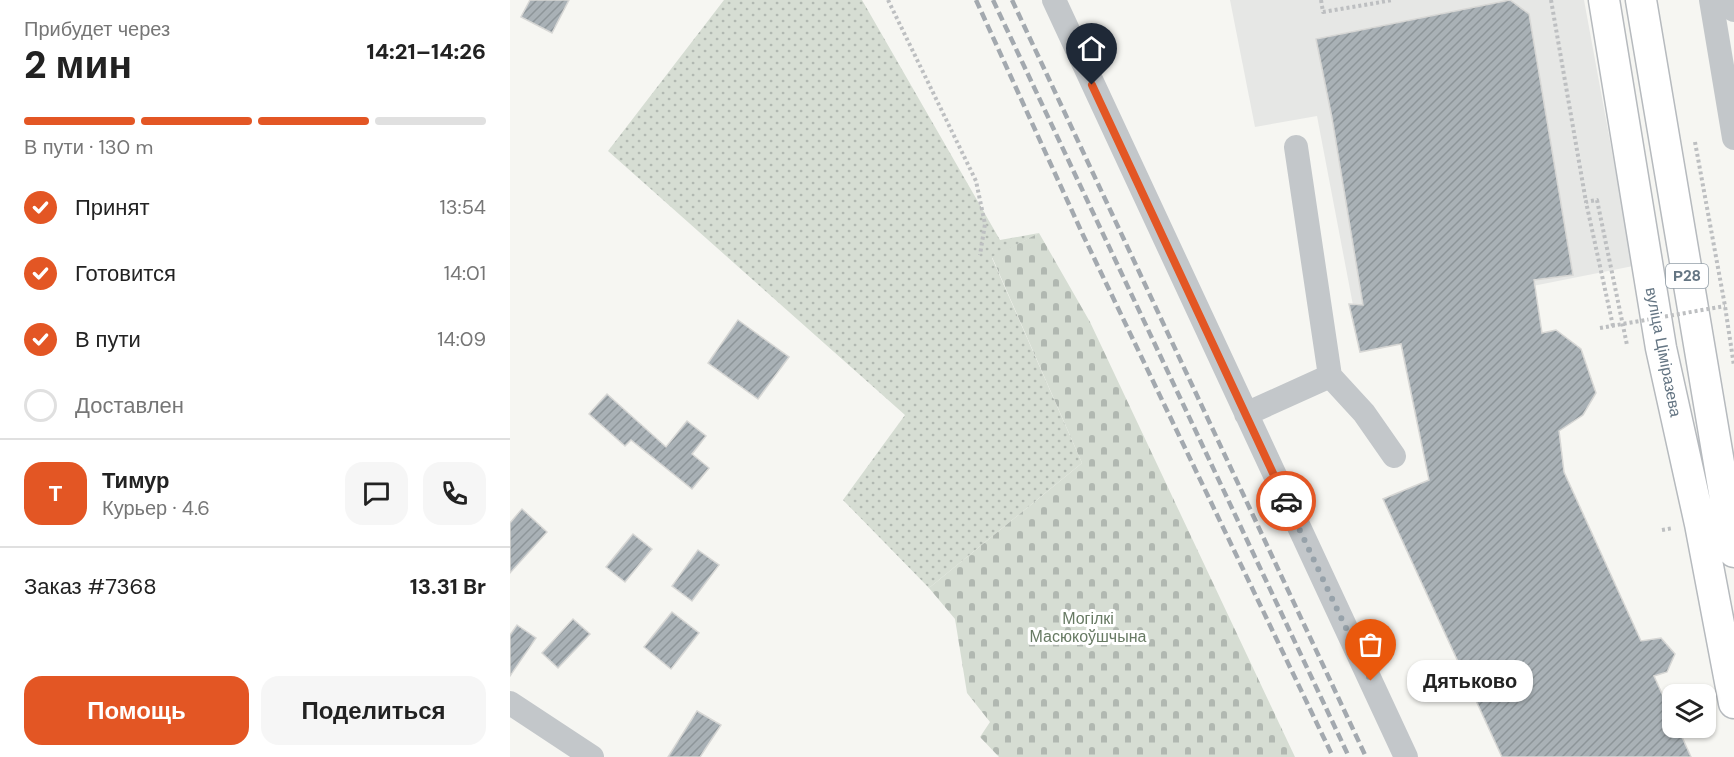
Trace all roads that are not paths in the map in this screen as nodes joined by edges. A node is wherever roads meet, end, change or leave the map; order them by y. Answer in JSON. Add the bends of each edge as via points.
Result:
{"nodes":[{"id":1,"x":1054,"y":0,"type":"edge"},
{"id":2,"x":1604,"y":0,"type":"edge"},
{"id":3,"x":1641,"y":0,"type":"edge"},
{"id":4,"x":1711,"y":0,"type":"edge"},
{"id":5,"x":1721,"y":0,"type":"edge"},
{"id":6,"x":1732,"y":0,"type":"edge"},
{"id":7,"x":1734,"y":10,"type":"edge"},
{"id":8,"x":1734,"y":74,"type":"edge"},
{"id":9,"x":1734,"y":138,"type":"edge"},
{"id":10,"x":1296,"y":147,"type":"dead end"},
{"id":11,"x":1330,"y":376,"type":"junction"},
{"id":12,"x":1246,"y":414,"type":"junction"},
{"id":13,"x":1395,"y":456,"type":"dead end"},
{"id":14,"x":1734,"y":552,"type":"edge"},
{"id":15,"x":510,"y":703,"type":"edge"},
{"id":16,"x":1734,"y":703,"type":"edge"},
{"id":17,"x":592,"y":757,"type":"edge"},
{"id":18,"x":1406,"y":757,"type":"edge"}],
"edges":[{"from":1,"to":12,"type":"street"},
{"from":2,"to":16,"type":"main road","name":"вуліца Ціміразева","number":"Р28","via":[[1661,348]]},
{"from":3,"to":14,"type":"main road","name":"вуліца Ціміразева","number":"Р28"},
{"from":4,"to":9,"type":"street"},
{"from":5,"to":8,"type":"street"},
{"from":6,"to":7,"type":"street"},
{"from":10,"to":11,"type":"street"},
{"from":11,"to":12,"type":"street"},
{"from":11,"to":13,"type":"street","via":[[1364,413]]},
{"from":12,"to":18,"type":"street"},
{"from":15,"to":17,"type":"street"}]}
